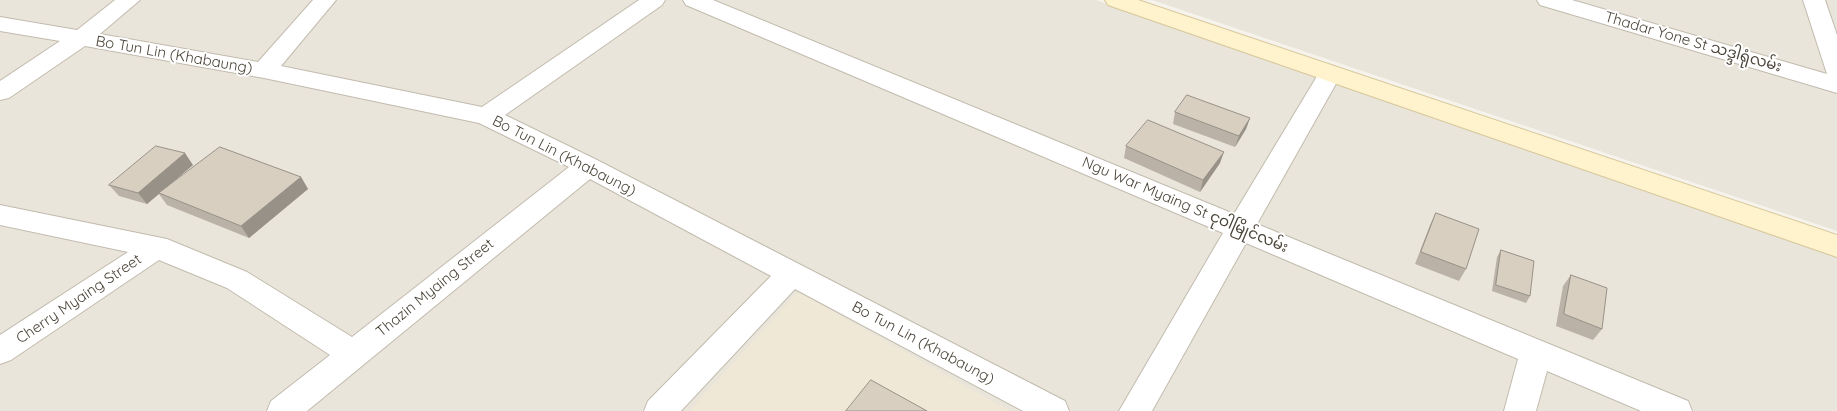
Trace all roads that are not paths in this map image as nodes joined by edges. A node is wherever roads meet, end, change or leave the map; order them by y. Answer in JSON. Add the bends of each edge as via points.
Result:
{"nodes":[{"id":1,"x":129,"y":0,"type":"edge"},
{"id":2,"x":325,"y":0,"type":"edge"},
{"id":3,"x":654,"y":0,"type":"edge"},
{"id":4,"x":694,"y":0,"type":"edge"},
{"id":5,"x":1116,"y":0,"type":"edge"},
{"id":6,"x":1548,"y":0,"type":"edge"},
{"id":7,"x":1814,"y":0,"type":"edge"},
{"id":8,"x":1594,"y":7,"type":"edge"},
{"id":9,"x":0,"y":24,"type":"edge"},
{"id":10,"x":80,"y":39,"type":"junction"},
{"id":11,"x":264,"y":70,"type":"junction"},
{"id":12,"x":1837,"y":71,"type":"edge"},
{"id":13,"x":1330,"y":73,"type":"junction"},
{"id":14,"x":1837,"y":85,"type":"edge"},
{"id":15,"x":0,"y":92,"type":"edge"},
{"id":16,"x":486,"y":116,"type":"junction"},
{"id":17,"x":588,"y":166,"type":"junction"},
{"id":18,"x":0,"y":215,"type":"edge"},
{"id":19,"x":1240,"y":228,"type":"junction"},
{"id":20,"x":1837,"y":246,"type":"edge"},
{"id":21,"x":157,"y":247,"type":"junction"},
{"id":22,"x":791,"y":274,"type":"junction"},
{"id":23,"x":0,"y":351,"type":"edge"},
{"id":24,"x":1536,"y":352,"type":"junction"},
{"id":25,"x":353,"y":354,"type":"junction"},
{"id":26,"x":283,"y":411,"type":"edge"},
{"id":27,"x":660,"y":411,"type":"edge"},
{"id":28,"x":1053,"y":411,"type":"edge"},
{"id":29,"x":1135,"y":411,"type":"edge"},
{"id":30,"x":1520,"y":411,"type":"edge"},
{"id":31,"x":1676,"y":411,"type":"edge"}],
"edges":[{"from":1,"to":10,"type":"street"},
{"from":2,"to":11,"type":"street"},
{"from":3,"to":16,"type":"street"},
{"from":4,"to":19,"type":"street","name":"Ngu War Myaing St ငုဝါမြိုင်လမ်း"},
{"from":5,"to":13,"type":"street"},
{"from":6,"to":8,"type":"street","name":"Thadar Yone St သဒ္ဒါရုံလမ်း"},
{"from":7,"to":12,"type":"street"},
{"from":8,"to":14,"type":"street","name":"Thadar Yone St သဒ္ဒါရုံလမ်း"},
{"from":9,"to":10,"type":"street","name":"Bo Tun Lin (Khabaung)"},
{"from":10,"to":11,"type":"street","name":"Bo Tun Lin (Khabaung)"},
{"from":10,"to":15,"type":"street"},
{"from":11,"to":16,"type":"street","name":"Bo Tun Lin (Khabaung)"},
{"from":13,"to":19,"type":"street"},
{"from":13,"to":20,"type":"street"},
{"from":16,"to":17,"type":"street","name":"Bo Tun Lin (Khabaung)"},
{"from":17,"to":22,"type":"street","name":"Bo Tun Lin (Khabaung)"},
{"from":17,"to":25,"type":"street","name":"Thazin Myaing Street"},
{"from":18,"to":21,"type":"street"},
{"from":19,"to":24,"type":"street","name":"Ngu War Myaing St ငုဝါမြိုင်လမ်း"},
{"from":19,"to":29,"type":"street"},
{"from":21,"to":23,"type":"street","name":"Cherry Myaing Street"},
{"from":21,"to":25,"type":"street","via":[[237,280]]},
{"from":22,"to":27,"type":"street"},
{"from":22,"to":28,"type":"street","name":"Bo Tun Lin (Khabaung)"},
{"from":24,"to":30,"type":"street"},
{"from":24,"to":31,"type":"street","name":"Ngu War Myaing St ငုဝါမြိုင်လမ်း"},
{"from":25,"to":26,"type":"street","name":"Thazin Myaing Street"}]}
